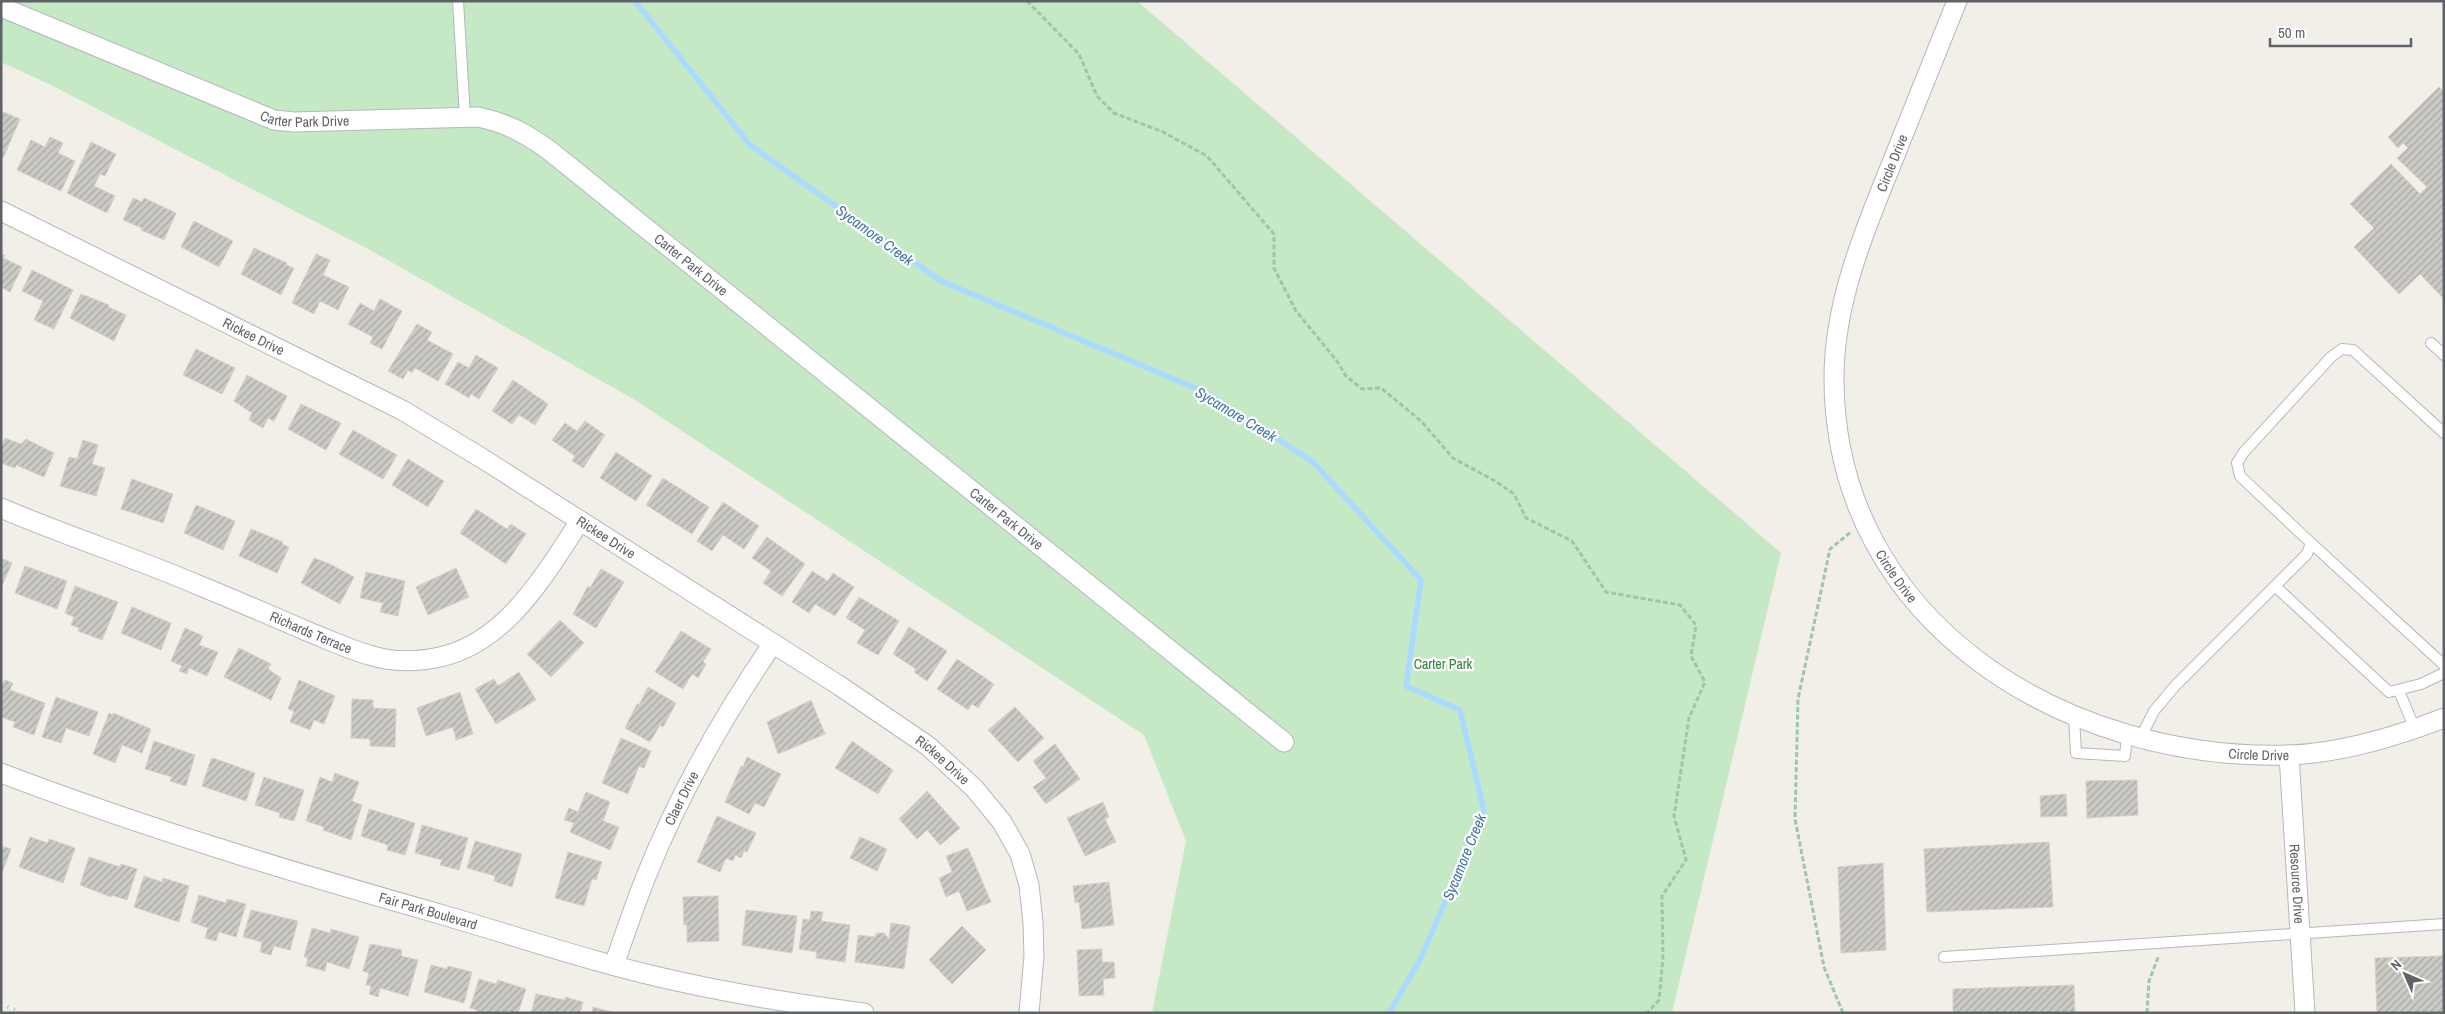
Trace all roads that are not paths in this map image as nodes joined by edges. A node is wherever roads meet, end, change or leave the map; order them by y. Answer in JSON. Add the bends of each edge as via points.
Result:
{"nodes":[{"id":1,"x":458,"y":1,"type":"edge"},
{"id":2,"x":1957,"y":1,"type":"edge"},
{"id":3,"x":1,"y":7,"type":"edge"},
{"id":4,"x":464,"y":117,"type":"junction"},
{"id":5,"x":1,"y":210,"type":"edge"},
{"id":6,"x":2432,"y":343,"type":"dead end"},
{"id":7,"x":2444,"y":355,"type":"edge"},
{"id":8,"x":2444,"y":433,"type":"edge"},
{"id":9,"x":1,"y":508,"type":"edge"},
{"id":10,"x":580,"y":522,"type":"junction"},
{"id":11,"x":2311,"y":543,"type":"junction"},
{"id":12,"x":2275,"y":586,"type":"junction"},
{"id":13,"x":772,"y":645,"type":"junction"},
{"id":14,"x":2444,"y":665,"type":"edge"},
{"id":15,"x":2444,"y":673,"type":"edge"},
{"id":16,"x":2399,"y":691,"type":"junction"},
{"id":17,"x":2074,"y":717,"type":"junction"},
{"id":18,"x":2444,"y":718,"type":"edge"},
{"id":19,"x":2414,"y":729,"type":"junction"},
{"id":20,"x":2134,"y":737,"type":"junction"},
{"id":21,"x":1284,"y":742,"type":"dead end"},
{"id":22,"x":2289,"y":755,"type":"junction"},
{"id":23,"x":1,"y":774,"type":"edge"},
{"id":24,"x":2444,"y":924,"type":"edge"},
{"id":25,"x":2299,"y":932,"type":"junction"},
{"id":26,"x":1944,"y":957,"type":"dead end"},
{"id":27,"x":614,"y":965,"type":"junction"},
{"id":28,"x":864,"y":1013,"type":"edge"},
{"id":29,"x":1029,"y":1013,"type":"edge"},
{"id":30,"x":2305,"y":1013,"type":"edge"}],
"edges":[{"from":1,"to":4,"type":"lane"},
{"from":2,"to":17,"type":"street","name":"Circle Drive","via":[[1870,218],[1840,316],[1834,375],[1836,421],[1843,464],[1879,550],[1907,593],[1941,631],[1981,664],[2027,695]]},
{"from":3,"to":4,"type":"street","name":"Carter Park Drive","via":[[274,120]]},
{"from":4,"to":21,"type":"street","name":"Carter Park Drive","via":[[501,122],[523,132],[550,151]]},
{"from":5,"to":10,"type":"street","name":"Rickee Drive","via":[[402,410]]},
{"from":6,"to":7,"type":"lane"},
{"from":8,"to":11,"type":"lane","via":[[2352,350],[2342,349],[2331,358],[2237,463],[2240,476]]},
{"from":9,"to":10,"type":"street","name":"Richards Terrace","via":[[370,656],[410,660],[441,657],[495,629],[517,610],[538,584]]},
{"from":10,"to":13,"type":"street","name":"Rickee Drive"},
{"from":11,"to":12,"type":"lane","via":[[2307,554]]},
{"from":11,"to":14,"type":"lane"},
{"from":12,"to":16,"type":"lane","via":[[2380,685],[2389,692]]},
{"from":12,"to":20,"type":"lane","via":[[2175,686]]},
{"from":13,"to":27,"type":"street","name":"Claer Drive","via":[[737,696],[684,792],[645,878]]},
{"from":13,"to":29,"type":"street","name":"Rickee Drive","via":[[840,686],[928,746],[974,788],[1002,822],[1020,854],[1029,885],[1034,956]]},
{"from":15,"to":16,"type":"lane"},
{"from":16,"to":19,"type":"lane"},
{"from":17,"to":20,"type":"street","name":"Circle Drive"},
{"from":17,"to":20,"type":"lane","via":[[2076,753],[2125,756]]},
{"from":18,"to":19,"type":"street","name":"Circle Drive"},
{"from":19,"to":22,"type":"street","name":"Circle Drive","via":[[2401,735]]},
{"from":20,"to":22,"type":"street","name":"Circle Drive","via":[[2205,751]]},
{"from":22,"to":25,"type":"street","name":"Resource Drive"},
{"from":23,"to":27,"type":"street","name":"Fair Park Boulevard","via":[[223,849]]},
{"from":24,"to":25,"type":"lane"},
{"from":25,"to":26,"type":"lane"},
{"from":25,"to":30,"type":"street","name":"Resource Drive"},
{"from":27,"to":28,"type":"street","name":"Fair Park Boulevard","via":[[680,982]]}]}
